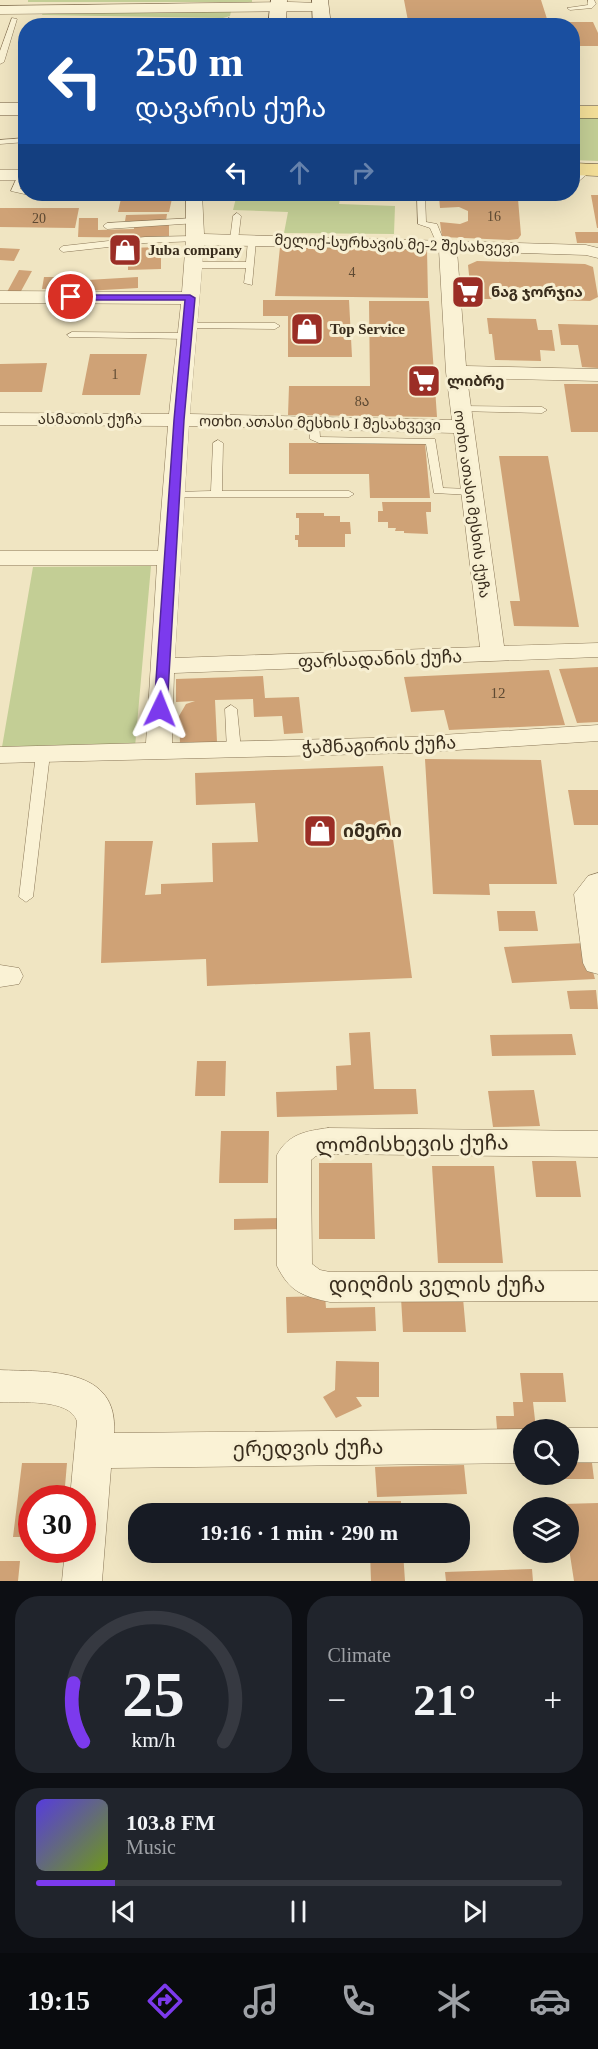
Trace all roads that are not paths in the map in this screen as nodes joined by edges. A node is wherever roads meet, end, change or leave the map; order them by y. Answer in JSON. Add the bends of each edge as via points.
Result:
{"nodes":[{"id":1,"x":591,"y":0,"type":"edge"},
{"id":2,"x":320,"y":4,"type":"edge"},
{"id":3,"x":570,"y":8,"type":"dead end"},
{"id":4,"x":0,"y":12,"type":"edge"},
{"id":5,"x":278,"y":13,"type":"edge"},
{"id":6,"x":14,"y":18,"type":"junction"},
{"id":7,"x":18,"y":18,"type":"edge"},
{"id":8,"x":253,"y":18,"type":"edge"},
{"id":9,"x":0,"y":62,"type":"edge"},
{"id":10,"x":0,"y":109,"type":"edge"},
{"id":11,"x":18,"y":109,"type":"edge"},
{"id":12,"x":580,"y":112,"type":"edge"},
{"id":13,"x":598,"y":112,"type":"edge"},
{"id":14,"x":18,"y":141,"type":"edge"},
{"id":15,"x":0,"y":142,"type":"edge"},
{"id":16,"x":0,"y":175,"type":"edge"},
{"id":17,"x":18,"y":175,"type":"edge"},
{"id":18,"x":194,"y":201,"type":"edge"},
{"id":19,"x":421,"y":201,"type":"edge"},
{"id":20,"x":237,"y":216,"type":"dead end"},
{"id":21,"x":107,"y":226,"type":"dead end"},
{"id":22,"x":194,"y":230,"type":"junction"},
{"id":23,"x":243,"y":240,"type":"junction"},
{"id":24,"x":445,"y":244,"type":"junction"},
{"id":25,"x":63,"y":249,"type":"dead end"},
{"id":26,"x":598,"y":253,"type":"edge"},
{"id":27,"x":193,"y":265,"type":"junction"},
{"id":28,"x":250,"y":265,"type":"junction"},
{"id":29,"x":249,"y":283,"type":"dead end"},
{"id":30,"x":0,"y":297,"type":"edge"},
{"id":31,"x":190,"y":298,"type":"junction"},
{"id":32,"x":275,"y":326,"type":"dead end"},
{"id":33,"x":189,"y":331,"type":"junction"},
{"id":34,"x":72,"y":335,"type":"dead end"},
{"id":35,"x":456,"y":372,"type":"junction"},
{"id":36,"x":598,"y":375,"type":"edge"},
{"id":37,"x":542,"y":410,"type":"dead end"},
{"id":38,"x":0,"y":418,"type":"edge"},
{"id":39,"x":461,"y":418,"type":"junction"},
{"id":40,"x":179,"y":420,"type":"junction"},
{"id":41,"x":314,"y":423,"type":"junction"},
{"id":42,"x":218,"y":443,"type":"dead end"},
{"id":43,"x":471,"y":492,"type":"junction"},
{"id":44,"x":216,"y":494,"type":"junction"},
{"id":45,"x":349,"y":494,"type":"dead end"},
{"id":46,"x":175,"y":495,"type":"junction"},
{"id":47,"x":0,"y":558,"type":"edge"},
{"id":48,"x":170,"y":558,"type":"junction"},
{"id":49,"x":598,"y":650,"type":"edge"},
{"id":50,"x":493,"y":655,"type":"junction"},
{"id":51,"x":162,"y":666,"type":"junction"},
{"id":52,"x":231,"y":710,"type":"dead end"},
{"id":53,"x":598,"y":733,"type":"edge"},
{"id":54,"x":234,"y":750,"type":"junction"},
{"id":55,"x":159,"y":752,"type":"junction"},
{"id":56,"x":43,"y":754,"type":"junction"},
{"id":57,"x":0,"y":755,"type":"edge"},
{"id":58,"x":593,"y":889,"type":"edge"},
{"id":59,"x":26,"y":897,"type":"dead end"},
{"id":60,"x":598,"y":963,"type":"edge"},
{"id":61,"x":598,"y":1144,"type":"edge"},
{"id":62,"x":294,"y":1255,"type":"joint"},
{"id":63,"x":598,"y":1286,"type":"edge"},
{"id":64,"x":0,"y":1386,"type":"edge"},
{"id":65,"x":579,"y":1445,"type":"edge"},
{"id":66,"x":598,"y":1445,"type":"edge"},
{"id":67,"x":513,"y":1446,"type":"edge"},
{"id":68,"x":93,"y":1450,"type":"junction"},
{"id":69,"x":82,"y":1581,"type":"edge"}],
"edges":[{"from":1,"to":3,"type":"lane","via":[[590,7]]},
{"from":2,"to":5,"type":"street"},
{"from":4,"to":5,"type":"street"},
{"from":4,"to":6,"type":"street"},
{"from":5,"to":8,"type":"street"},
{"from":6,"to":7,"type":"street"},
{"from":6,"to":9,"type":"lane"},
{"from":10,"to":11,"type":"main road"},
{"from":12,"to":13,"type":"main road"},
{"from":14,"to":15,"type":"lane"},
{"from":16,"to":17,"type":"street"},
{"from":18,"to":22,"type":"street"},
{"from":19,"to":24,"type":"lane","via":[[422,224],[434,226]]},
{"from":20,"to":23,"type":"lane"},
{"from":21,"to":22,"type":"lane"},
{"from":22,"to":23,"type":"street","name":"მელიქ-სურხავის მე-2 შესახვევი"},
{"from":22,"to":25,"type":"lane"},
{"from":22,"to":27,"type":"street"},
{"from":23,"to":24,"type":"street","name":"მელიქ-სურხავის მე-2 შესახვევი"},
{"from":23,"to":28,"type":"lane"},
{"from":24,"to":26,"type":"street","name":"მელიქ-სურხავის მე-2 შესახვევი"},
{"from":24,"to":35,"type":"street","name":"ოთხი ათასი მესხის ქუჩა"},
{"from":27,"to":28,"type":"lane"},
{"from":27,"to":31,"type":"street"},
{"from":28,"to":29,"type":"lane"},
{"from":30,"to":31,"type":"street"},
{"from":31,"to":33,"type":"street"},
{"from":32,"to":33,"type":"lane"},
{"from":33,"to":34,"type":"lane"},
{"from":33,"to":40,"type":"street"},
{"from":35,"to":36,"type":"street"},
{"from":35,"to":39,"type":"street","name":"ოთხი ათასი მესხის ქუჩა"},
{"from":37,"to":39,"type":"lane"},
{"from":38,"to":40,"type":"street","name":"ასმათის ქუჩა"},
{"from":39,"to":41,"type":"street","name":"ოთხი ათასი მესხის I შესახვევი"},
{"from":39,"to":43,"type":"street","name":"ოთხი ათასი მესხის ქუჩა"},
{"from":40,"to":41,"type":"street","name":"ოთხი ათასი მესხის I შესახვევი"},
{"from":40,"to":46,"type":"street"},
{"from":41,"to":43,"type":"lane","via":[[315,439],[319,440],[431,441],[438,491]]},
{"from":42,"to":44,"type":"lane"},
{"from":43,"to":50,"type":"street","name":"ოთხი ათასი მესხის ქუჩა"},
{"from":44,"to":45,"type":"lane"},
{"from":44,"to":46,"type":"lane"},
{"from":46,"to":48,"type":"street"},
{"from":47,"to":48,"type":"street"},
{"from":48,"to":51,"type":"street"},
{"from":49,"to":50,"type":"street","name":"ფარსადანის ქუჩა"},
{"from":50,"to":51,"type":"street","name":"ფარსადანის ქუჩა"},
{"from":51,"to":55,"type":"street"},
{"from":52,"to":54,"type":"lane"},
{"from":53,"to":54,"type":"street","name":"ჭაშნაგირის ქუჩა","via":[[410,745]]},
{"from":54,"to":55,"type":"street","name":"ჭაშნაგირის ქუჩა"},
{"from":55,"to":56,"type":"street","name":"ჭაშნაგირის ქუჩა"},
{"from":56,"to":57,"type":"street","name":"ჭაშნაგირის ქუჩა"},
{"from":56,"to":59,"type":"lane"},
{"from":58,"to":60,"type":"street"},
{"from":61,"to":62,"type":"street","name":"ლომისხევის ქუჩა","via":[[307,1144],[294,1155]]},
{"from":62,"to":63,"type":"street","name":"დიღმის ველის ქუჩა","via":[[300,1276],[313,1284],[330,1287]]},
{"from":64,"to":68,"type":"street","via":[[67,1389],[90,1404],[96,1421]]},
{"from":65,"to":66,"type":"street"},
{"from":67,"to":68,"type":"street","name":"ერედვის ქუჩა"},
{"from":68,"to":69,"type":"street"}]}
